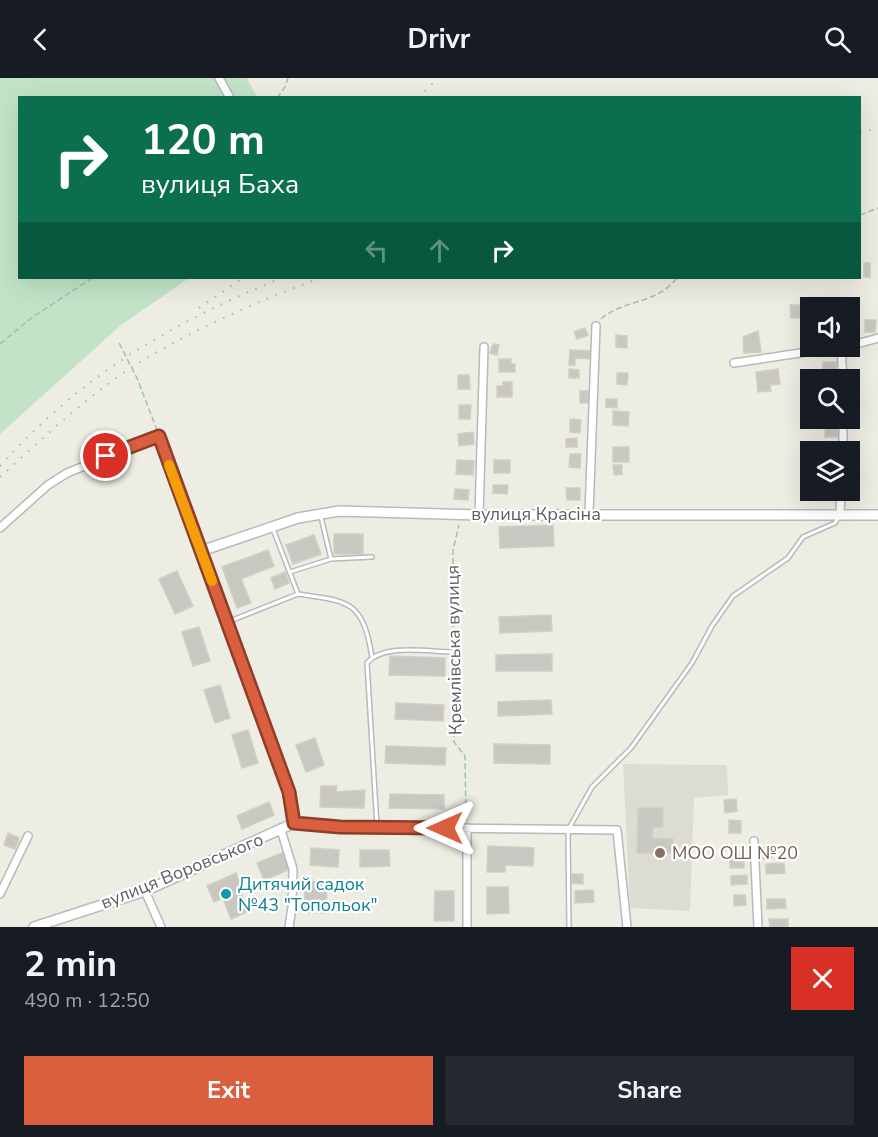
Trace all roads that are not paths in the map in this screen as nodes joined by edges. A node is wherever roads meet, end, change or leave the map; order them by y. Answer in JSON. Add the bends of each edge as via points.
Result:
{"nodes":[{"id":1,"x":219,"y":78,"type":"edge"},
{"id":2,"x":229,"y":96,"type":"edge"},
{"id":3,"x":596,"y":326,"type":"road end"},
{"id":4,"x":878,"y":338,"type":"edge"},
{"id":5,"x":860,"y":343,"type":"edge"},
{"id":6,"x":484,"y":348,"type":"dead end"},
{"id":7,"x":800,"y":353,"type":"edge"},
{"id":8,"x":734,"y":363,"type":"dead end"},
{"id":9,"x":841,"y":501,"type":"edge"},
{"id":10,"x":320,"y":513,"type":"junction"},
{"id":11,"x":588,"y":513,"type":"junction"},
{"id":12,"x":479,"y":515,"type":"junction"},
{"id":13,"x":840,"y":515,"type":"junction"},
{"id":14,"x":878,"y":515,"type":"edge"},
{"id":15,"x":273,"y":527,"type":"junction"},
{"id":16,"x":0,"y":528,"type":"edge"},
{"id":17,"x":201,"y":551,"type":"junction"},
{"id":18,"x":372,"y":557,"type":"dead end"},
{"id":19,"x":331,"y":558,"type":"junction"},
{"id":20,"x":290,"y":572,"type":"junction"},
{"id":21,"x":298,"y":594,"type":"junction"},
{"id":22,"x":228,"y":621,"type":"junction"},
{"id":23,"x":453,"y":652,"type":"road end"},
{"id":24,"x":372,"y":657,"type":"junction"},
{"id":25,"x":294,"y":823,"type":"junction"},
{"id":26,"x":377,"y":827,"type":"junction"},
{"id":27,"x":467,"y":828,"type":"junction"},
{"id":28,"x":281,"y":830,"type":"junction"},
{"id":29,"x":568,"y":830,"type":"junction"},
{"id":30,"x":28,"y":836,"type":"dead end"},
{"id":31,"x":754,"y":841,"type":"dead end"},
{"id":32,"x":145,"y":891,"type":"junction"},
{"id":33,"x":0,"y":894,"type":"edge"},
{"id":34,"x":34,"y":927,"type":"edge"},
{"id":35,"x":161,"y":927,"type":"edge"},
{"id":36,"x":289,"y":927,"type":"edge"},
{"id":37,"x":467,"y":927,"type":"edge"},
{"id":38,"x":569,"y":927,"type":"edge"},
{"id":39,"x":627,"y":927,"type":"edge"},
{"id":40,"x":758,"y":927,"type":"edge"}],
"edges":[{"from":1,"to":2,"type":"street"},
{"from":3,"to":11,"type":"street"},
{"from":4,"to":5,"type":"street"},
{"from":6,"to":12,"type":"street"},
{"from":7,"to":8,"type":"street"},
{"from":9,"to":13,"type":"street"},
{"from":10,"to":12,"type":"street","name":"вулиця Красіна"},
{"from":10,"to":15,"type":"street","name":"вулиця Красіна"},
{"from":10,"to":19,"type":"lane"},
{"from":11,"to":12,"type":"street","name":"вулиця Красіна"},
{"from":11,"to":13,"type":"street","name":"вулиця Красіна"},
{"from":13,"to":14,"type":"street","name":"вулиця Красіна"},
{"from":13,"to":29,"type":"lane","via":[[835,523],[803,537],[788,558],[733,596],[692,663],[631,748],[592,787]]},
{"from":15,"to":17,"type":"street","name":"вулиця Красіна"},
{"from":15,"to":20,"type":"lane"},
{"from":16,"to":17,"type":"street","via":[[67,473],[159,436]]},
{"from":17,"to":22,"type":"street"},
{"from":18,"to":19,"type":"lane"},
{"from":19,"to":20,"type":"lane"},
{"from":20,"to":21,"type":"lane"},
{"from":21,"to":22,"type":"lane"},
{"from":21,"to":24,"type":"lane","via":[[341,600],[353,607],[368,631]]},
{"from":22,"to":25,"type":"street","via":[[289,792]]},
{"from":23,"to":24,"type":"lane","via":[[394,651]]},
{"from":24,"to":26,"type":"lane","via":[[367,663],[367,682]]},
{"from":25,"to":26,"type":"street"},
{"from":25,"to":28,"type":"street","name":"вулиця Воровського"},
{"from":26,"to":27,"type":"street"},
{"from":27,"to":29,"type":"street"},
{"from":27,"to":37,"type":"street"},
{"from":28,"to":32,"type":"street","name":"вулиця Воровського"},
{"from":28,"to":36,"type":"street","via":[[293,869]]},
{"from":29,"to":38,"type":"lane"},
{"from":29,"to":39,"type":"street","via":[[617,830]]},
{"from":30,"to":33,"type":"street"},
{"from":31,"to":40,"type":"street"},
{"from":32,"to":34,"type":"street","name":"вулиця Воровського"},
{"from":32,"to":35,"type":"street"}]}
